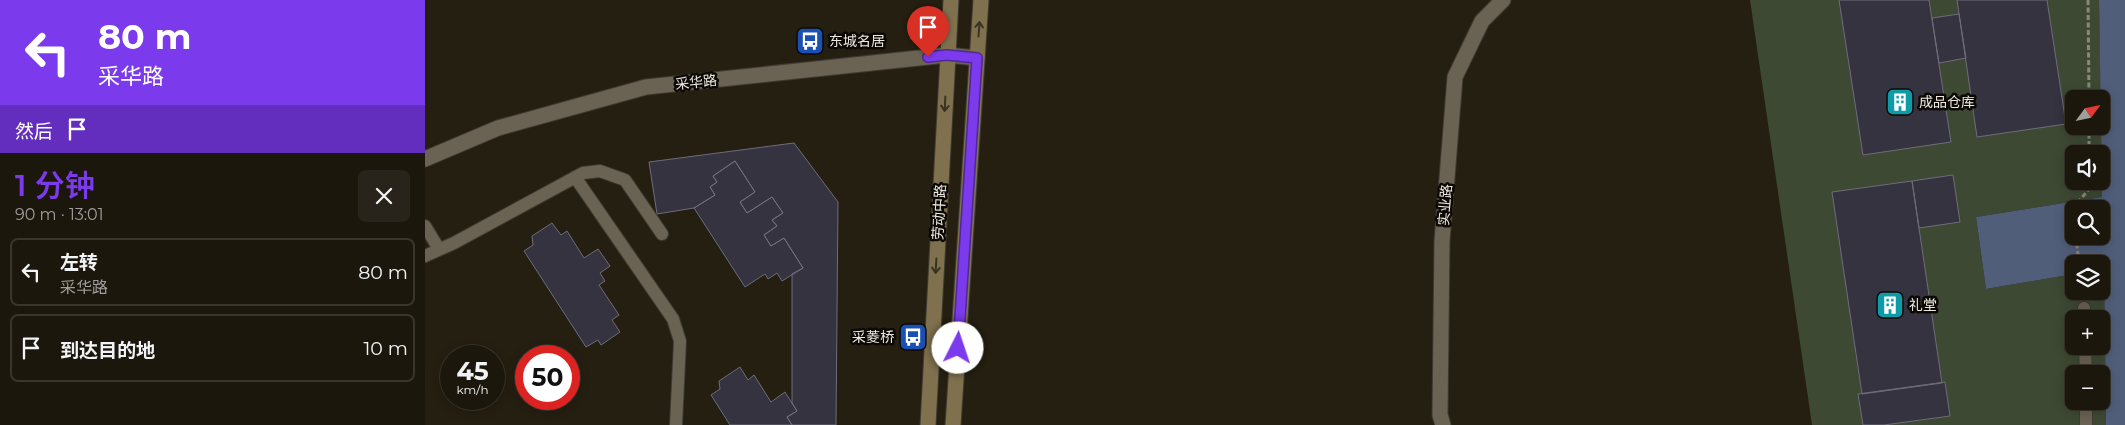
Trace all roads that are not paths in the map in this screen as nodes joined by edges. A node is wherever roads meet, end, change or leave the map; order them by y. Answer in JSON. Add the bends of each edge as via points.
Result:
{"nodes":[{"id":1,"x":951,"y":0,"type":"edge"},
{"id":2,"x":981,"y":0,"type":"edge"},
{"id":3,"x":1503,"y":0,"type":"edge"},
{"id":4,"x":947,"y":55,"type":"junction"},
{"id":5,"x":977,"y":58,"type":"junction"},
{"id":6,"x":425,"y":159,"type":"edge"},
{"id":7,"x":575,"y":177,"type":"junction"},
{"id":8,"x":425,"y":226,"type":"edge"},
{"id":9,"x":662,"y":234,"type":"dead end"},
{"id":10,"x":439,"y":249,"type":"junction"},
{"id":11,"x":425,"y":256,"type":"edge"},
{"id":12,"x":2086,"y":410,"type":"edge"},
{"id":13,"x":676,"y":425,"type":"edge"},
{"id":14,"x":928,"y":425,"type":"edge"},
{"id":15,"x":953,"y":425,"type":"edge"},
{"id":16,"x":1443,"y":425,"type":"edge"},
{"id":17,"x":2087,"y":425,"type":"edge"}],
"edges":[{"from":1,"to":4,"type":"main road","name":"劳动中路"},
{"from":5,"to":2,"type":"main road","name":"劳动中路","one_way":true},
{"from":3,"to":16,"type":"street","name":"实业路","via":[[1482,20],[1455,77],[1442,241],[1440,415]]},
{"from":4,"to":5,"type":"street","name":"采华路"},
{"from":4,"to":6,"type":"street","name":"采华路","via":[[645,87],[498,128]]},
{"from":4,"to":14,"type":"main road","name":"劳动中路","one_way":true},
{"from":5,"to":15,"type":"main road","name":"劳动中路"},
{"from":7,"to":9,"type":"lane","via":[[600,171],[625,180]]},
{"from":7,"to":10,"type":"lane"},
{"from":7,"to":13,"type":"lane","via":[[673,319],[680,341]]},
{"from":8,"to":10,"type":"lane"},
{"from":10,"to":11,"type":"lane"},
{"from":12,"to":17,"type":"lane"}]}
